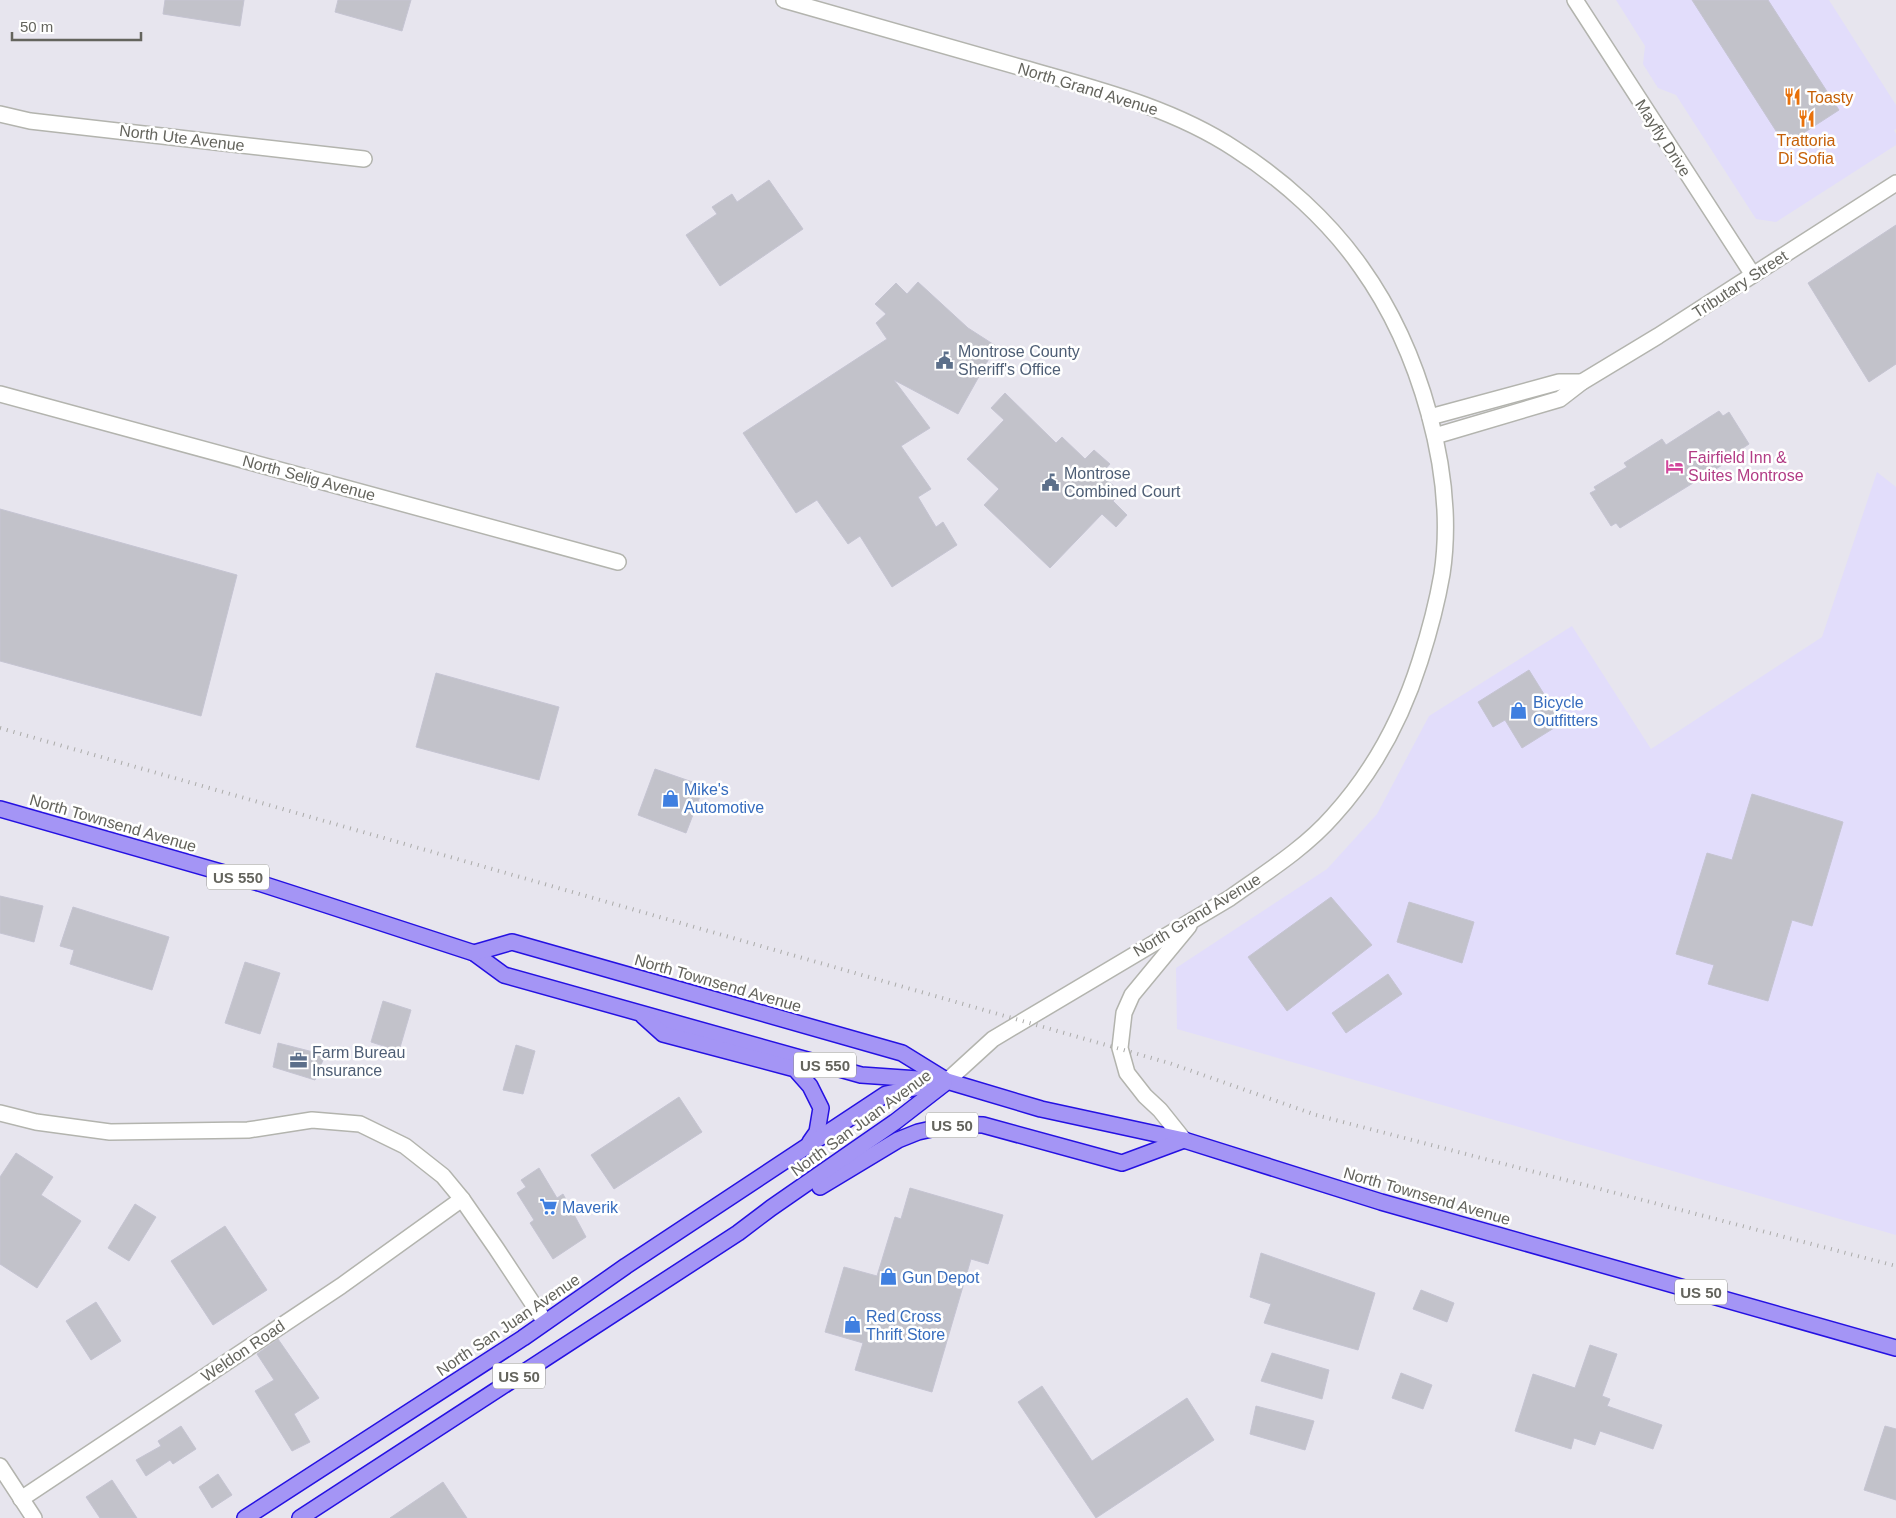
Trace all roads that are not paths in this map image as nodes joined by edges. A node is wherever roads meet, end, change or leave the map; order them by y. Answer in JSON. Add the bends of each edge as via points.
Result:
{"nodes":[{"id":1,"x":784,"y":0,"type":"edge"},
{"id":2,"x":1575,"y":0,"type":"edge"},
{"id":3,"x":0,"y":114,"type":"edge"},
{"id":4,"x":364,"y":160,"type":"dead end"},
{"id":5,"x":1896,"y":183,"type":"edge"},
{"id":6,"x":1752,"y":275,"type":"junction"},
{"id":7,"x":1582,"y":382,"type":"junction"},
{"id":8,"x":0,"y":394,"type":"edge"},
{"id":9,"x":1430,"y":417,"type":"junction"},
{"id":10,"x":1435,"y":436,"type":"junction"},
{"id":11,"x":618,"y":562,"type":"dead end"},
{"id":12,"x":0,"y":809,"type":"edge"},
{"id":13,"x":1194,"y":919,"type":"junction"},
{"id":14,"x":474,"y":953,"type":"junction"},
{"id":15,"x":640,"y":1013,"type":"junction"},
{"id":16,"x":948,"y":1081,"type":"junction"},
{"id":17,"x":0,"y":1113,"type":"edge"},
{"id":18,"x":1184,"y":1140,"type":"junction"},
{"id":19,"x":808,"y":1145,"type":"junction"},
{"id":20,"x":462,"y":1200,"type":"junction"},
{"id":21,"x":738,"y":1234,"type":"junction"},
{"id":22,"x":545,"y":1322,"type":"junction"},
{"id":23,"x":1896,"y":1348,"type":"edge"},
{"id":24,"x":0,"y":1466,"type":"edge"},
{"id":25,"x":21,"y":1499,"type":"junction"},
{"id":26,"x":34,"y":1518,"type":"edge"},
{"id":27,"x":245,"y":1518,"type":"edge"},
{"id":28,"x":300,"y":1518,"type":"edge"}],
"edges":[{"from":1,"to":9,"type":"street","name":"North Grand Avenue","via":[[1132,100],[1189,123],[1236,150],[1325,223],[1361,266],[1405,347]]},
{"from":2,"to":6,"type":"street","name":"Mayfly Drive"},
{"from":3,"to":4,"type":"street","name":"North Ute Avenue","via":[[30,121]]},
{"from":5,"to":6,"type":"street","name":"Tributary Street"},
{"from":6,"to":7,"type":"street","name":"Tributary Street"},
{"from":7,"to":9,"type":"street","via":[[1559,382]]},
{"from":7,"to":10,"type":"street","name":"Tributary Street","via":[[1556,401]]},
{"from":8,"to":11,"type":"street","name":"North Selig Avenue"},
{"from":9,"to":10,"type":"street","name":"North Grand Avenue"},
{"from":10,"to":13,"type":"street","name":"North Grand Avenue","via":[[1444,512],[1442,572],[1429,634],[1396,724],[1332,818],[1264,874]]},
{"from":12,"to":14,"type":"highway","name":"North Townsend Avenue","number":"US 550","via":[[259,882]]},
{"from":13,"to":16,"type":"street","name":"North Grand Avenue","via":[[993,1039]]},
{"from":13,"to":18,"type":"street","via":[[1132,995],[1124,1014],[1120,1048],[1127,1073]]},
{"from":14,"to":15,"type":"highway","name":"North Townsend Avenue","number":"US 550","via":[[504,975]]},
{"from":14,"to":16,"type":"highway","name":"North Townsend Avenue","number":"US 550","via":[[512,942],[902,1053]]},
{"from":15,"to":16,"type":"highway","name":"North Townsend Avenue","number":"US 550","via":[[861,1075]]},
{"from":15,"to":19,"type":"highway","via":[[663,1034],[794,1069],[810,1086],[821,1108],[817,1132]]},
{"from":16,"to":18,"type":"highway","name":"North Townsend Avenue","number":"US 50","via":[[1041,1109]]},
{"from":16,"to":19,"type":"highway","name":"North San Juan Avenue","number":"US 50","via":[[886,1094]]},
{"from":16,"to":21,"type":"highway","name":"North San Juan Avenue","number":"US 50"},
{"from":17,"to":20,"type":"street","via":[[36,1122],[110,1132],[248,1130],[312,1120],[360,1124],[422,1158],[443,1176]]},
{"from":18,"to":21,"type":"highway","number":"US 50","via":[[1122,1163],[983,1125],[954,1124],[918,1132],[881,1149],[775,1216]]},
{"from":18,"to":23,"type":"highway","name":"North Townsend Avenue","number":"US 50","via":[[1380,1202]]},
{"from":19,"to":22,"type":"highway","name":"North San Juan Avenue","number":"US 50"},
{"from":20,"to":22,"type":"street"},
{"from":20,"to":25,"type":"street","name":"Weldon Road","via":[[346,1283]]},
{"from":21,"to":28,"type":"highway","name":"North San Juan Avenue","number":"US 50"},
{"from":22,"to":27,"type":"highway","name":"North San Juan Avenue","number":"US 50"},
{"from":24,"to":25,"type":"street"},
{"from":25,"to":26,"type":"street"}]}
